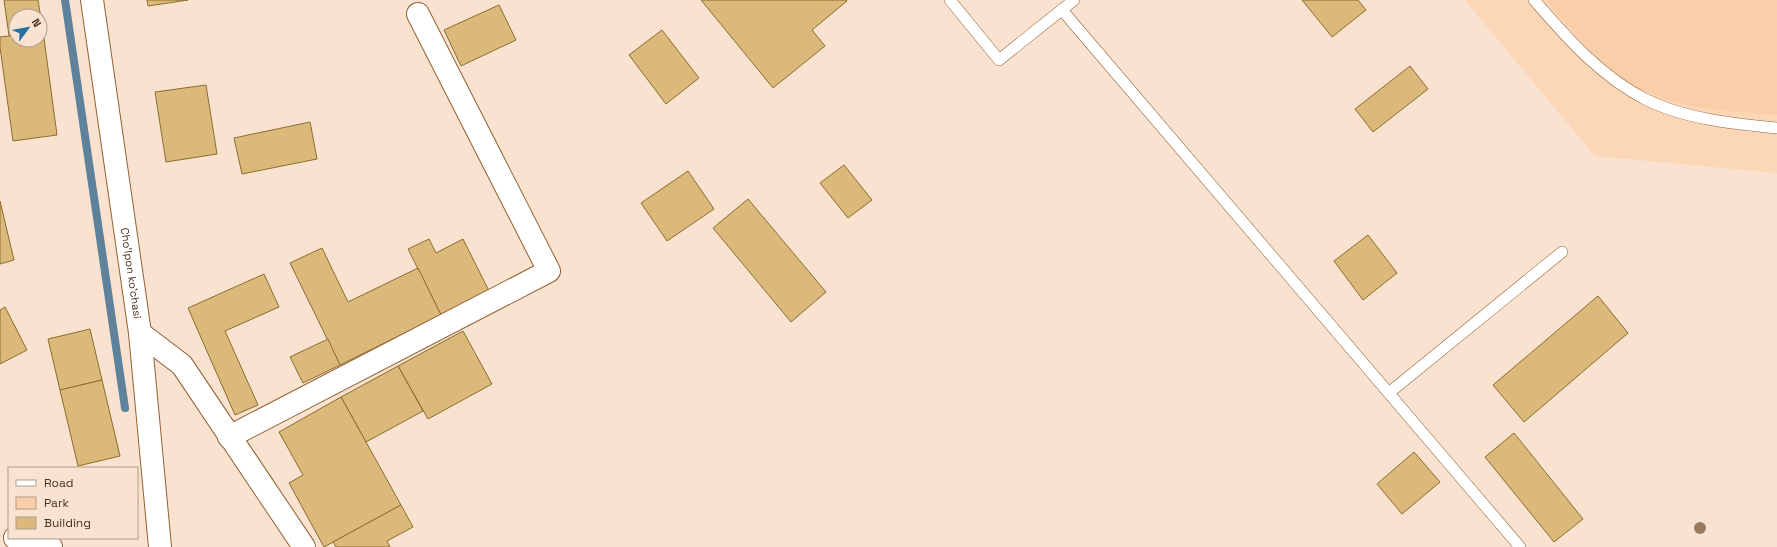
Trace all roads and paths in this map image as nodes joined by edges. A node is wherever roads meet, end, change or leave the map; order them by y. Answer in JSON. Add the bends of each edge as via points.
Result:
{"nodes":[{"id":1,"x":92,"y":0,"type":"edge"},
{"id":2,"x":950,"y":0,"type":"edge"},
{"id":3,"x":1074,"y":0,"type":"edge"},
{"id":4,"x":1534,"y":0,"type":"edge"},
{"id":5,"x":1062,"y":10,"type":"junction"},
{"id":6,"x":418,"y":14,"type":"dead end"},
{"id":7,"x":1777,"y":128,"type":"edge"},
{"id":8,"x":1562,"y":252,"type":"dead end"},
{"id":9,"x":140,"y":333,"type":"junction"},
{"id":10,"x":1390,"y":392,"type":"junction"},
{"id":11,"x":229,"y":437,"type":"junction"},
{"id":12,"x":19,"y":539,"type":"edge"},
{"id":13,"x":51,"y":547,"type":"edge"},
{"id":14,"x":160,"y":547,"type":"edge"},
{"id":15,"x":304,"y":547,"type":"edge"},
{"id":16,"x":1520,"y":547,"type":"edge"}],
"edges":[{"from":1,"to":9,"type":"street","name":"Cho'lpon ko'chasi"},
{"from":2,"to":5,"type":"lane","via":[[999,60]]},
{"from":3,"to":5,"type":"lane"},
{"from":4,"to":7,"type":"lane","via":[[1598,68],[1648,101],[1711,120]]},
{"from":5,"to":10,"type":"lane"},
{"from":6,"to":11,"type":"street","via":[[549,271]]},
{"from":8,"to":10,"type":"lane"},
{"from":9,"to":11,"type":"street","via":[[182,365]]},
{"from":9,"to":14,"type":"street","name":"Cho'lpon ko'chasi"},
{"from":10,"to":16,"type":"lane"},
{"from":11,"to":15,"type":"street"},
{"from":12,"to":13,"type":"street"}]}
